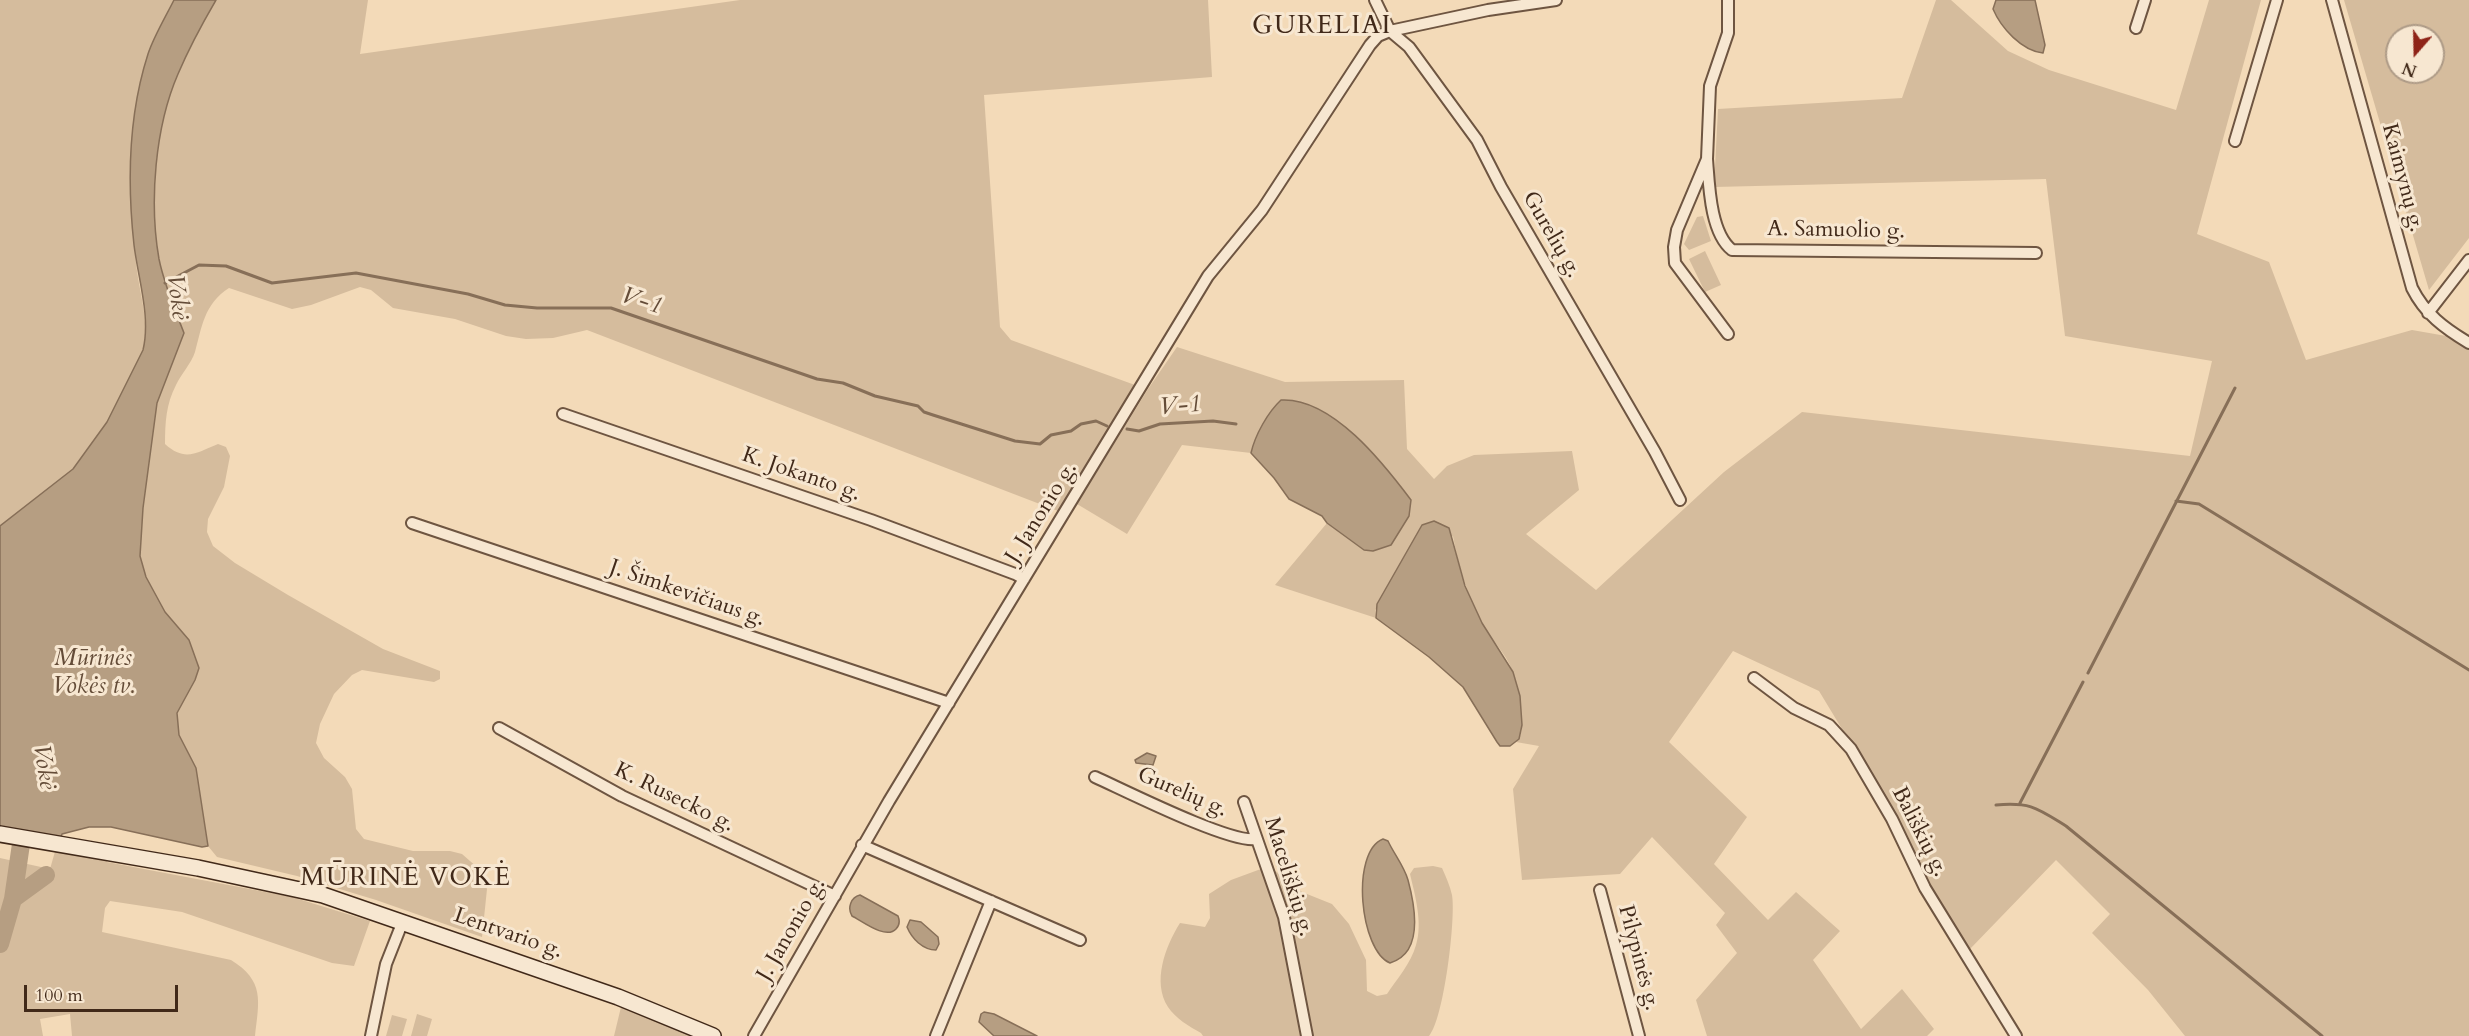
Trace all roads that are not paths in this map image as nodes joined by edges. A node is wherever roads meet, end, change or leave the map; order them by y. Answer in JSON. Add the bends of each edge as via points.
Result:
{"nodes":[{"id":1,"x":1375,"y":0,"type":"edge"},
{"id":2,"x":1556,"y":0,"type":"edge"},
{"id":3,"x":1728,"y":0,"type":"edge"},
{"id":4,"x":2145,"y":0,"type":"edge"},
{"id":5,"x":2277,"y":0,"type":"edge"},
{"id":6,"x":2332,"y":0,"type":"edge"},
{"id":7,"x":2136,"y":28,"type":"dead end"},
{"id":8,"x":1390,"y":31,"type":"junction"},
{"id":9,"x":2235,"y":141,"type":"dead end"},
{"id":10,"x":1707,"y":159,"type":"junction"},
{"id":11,"x":2036,"y":253,"type":"dead end"},
{"id":12,"x":2469,"y":260,"type":"edge"},
{"id":13,"x":2428,"y":313,"type":"junction"},
{"id":14,"x":1728,"y":334,"type":"dead end"},
{"id":15,"x":2469,"y":343,"type":"edge"},
{"id":16,"x":563,"y":414,"type":"dead end"},
{"id":17,"x":1680,"y":500,"type":"dead end"},
{"id":18,"x":412,"y":523,"type":"dead end"},
{"id":19,"x":1024,"y":579,"type":"junction"},
{"id":20,"x":1754,"y":678,"type":"dead end"},
{"id":21,"x":949,"y":703,"type":"junction"},
{"id":22,"x":499,"y":728,"type":"dead end"},
{"id":23,"x":1095,"y":777,"type":"dead end"},
{"id":24,"x":1244,"y":802,"type":"dead end"},
{"id":25,"x":0,"y":834,"type":"edge"},
{"id":26,"x":1256,"y":839,"type":"junction"},
{"id":27,"x":862,"y":845,"type":"junction"},
{"id":28,"x":1600,"y":891,"type":"dead end"},
{"id":29,"x":834,"y":896,"type":"junction"},
{"id":30,"x":991,"y":901,"type":"junction"},
{"id":31,"x":403,"y":921,"type":"junction"},
{"id":32,"x":1080,"y":940,"type":"dead end"},
{"id":33,"x":371,"y":1036,"type":"edge"},
{"id":34,"x":713,"y":1036,"type":"edge"},
{"id":35,"x":754,"y":1036,"type":"edge"},
{"id":36,"x":936,"y":1036,"type":"edge"},
{"id":37,"x":1307,"y":1036,"type":"edge"},
{"id":38,"x":1639,"y":1036,"type":"edge"},
{"id":39,"x":2016,"y":1036,"type":"edge"}],
"edges":[{"from":1,"to":8,"type":"street","name":"Gurelių g."},
{"from":2,"to":8,"type":"street"},
{"from":3,"to":10,"type":"street","via":[[1728,33],[1710,86]]},
{"from":4,"to":7,"type":"street"},
{"from":5,"to":9,"type":"street"},
{"from":6,"to":13,"type":"street","name":"Kaimynų g.","via":[[2412,288]]},
{"from":8,"to":17,"type":"street","name":"Gurelių g.","via":[[1409,47],[1477,140],[1500,187]]},
{"from":8,"to":19,"type":"street","name":"J. Janonio g.","via":[[1370,45],[1262,210],[1208,276]]},
{"from":10,"to":11,"type":"street","name":"A. Samuolio g.","via":[[1710,206],[1726,245],[1732,250]]},
{"from":10,"to":14,"type":"street","via":[[1677,230],[1675,263]]},
{"from":12,"to":13,"type":"street"},
{"from":13,"to":15,"type":"street","name":"Kaimynų g."},
{"from":16,"to":19,"type":"street","name":"K. Jokanto g.","via":[[871,520]]},
{"from":18,"to":21,"type":"street","name":"J. Šimkevičiaus g."},
{"from":19,"to":21,"type":"street","name":"J. Janonio g."},
{"from":20,"to":39,"type":"street","name":"Bališkių g.","via":[[1794,708],[1829,725],[1851,749],[1892,819],[1925,888]]},
{"from":21,"to":27,"type":"street","name":"J. Janonio g."},
{"from":22,"to":29,"type":"street","name":"K. Rusecko g.","via":[[622,796]]},
{"from":23,"to":26,"type":"street","name":"Gurelių g.","via":[[1192,820],[1242,839]]},
{"from":24,"to":26,"type":"street","name":"Maceliškių g."},
{"from":25,"to":31,"type":"main road","name":"Lentvario g.","via":[[285,886]]},
{"from":26,"to":37,"type":"street","name":"Maceliškių g.","via":[[1284,917]]},
{"from":27,"to":29,"type":"street","name":"J. Janonio g."},
{"from":27,"to":30,"type":"street"},
{"from":28,"to":38,"type":"street","name":"Pilypinės g."},
{"from":29,"to":35,"type":"street","name":"J. Janonio g."},
{"from":30,"to":32,"type":"street"},
{"from":30,"to":36,"type":"street"},
{"from":31,"to":33,"type":"street","via":[[386,964]]},
{"from":31,"to":34,"type":"main road","name":"Lentvario g.","via":[[618,996]]}]}
